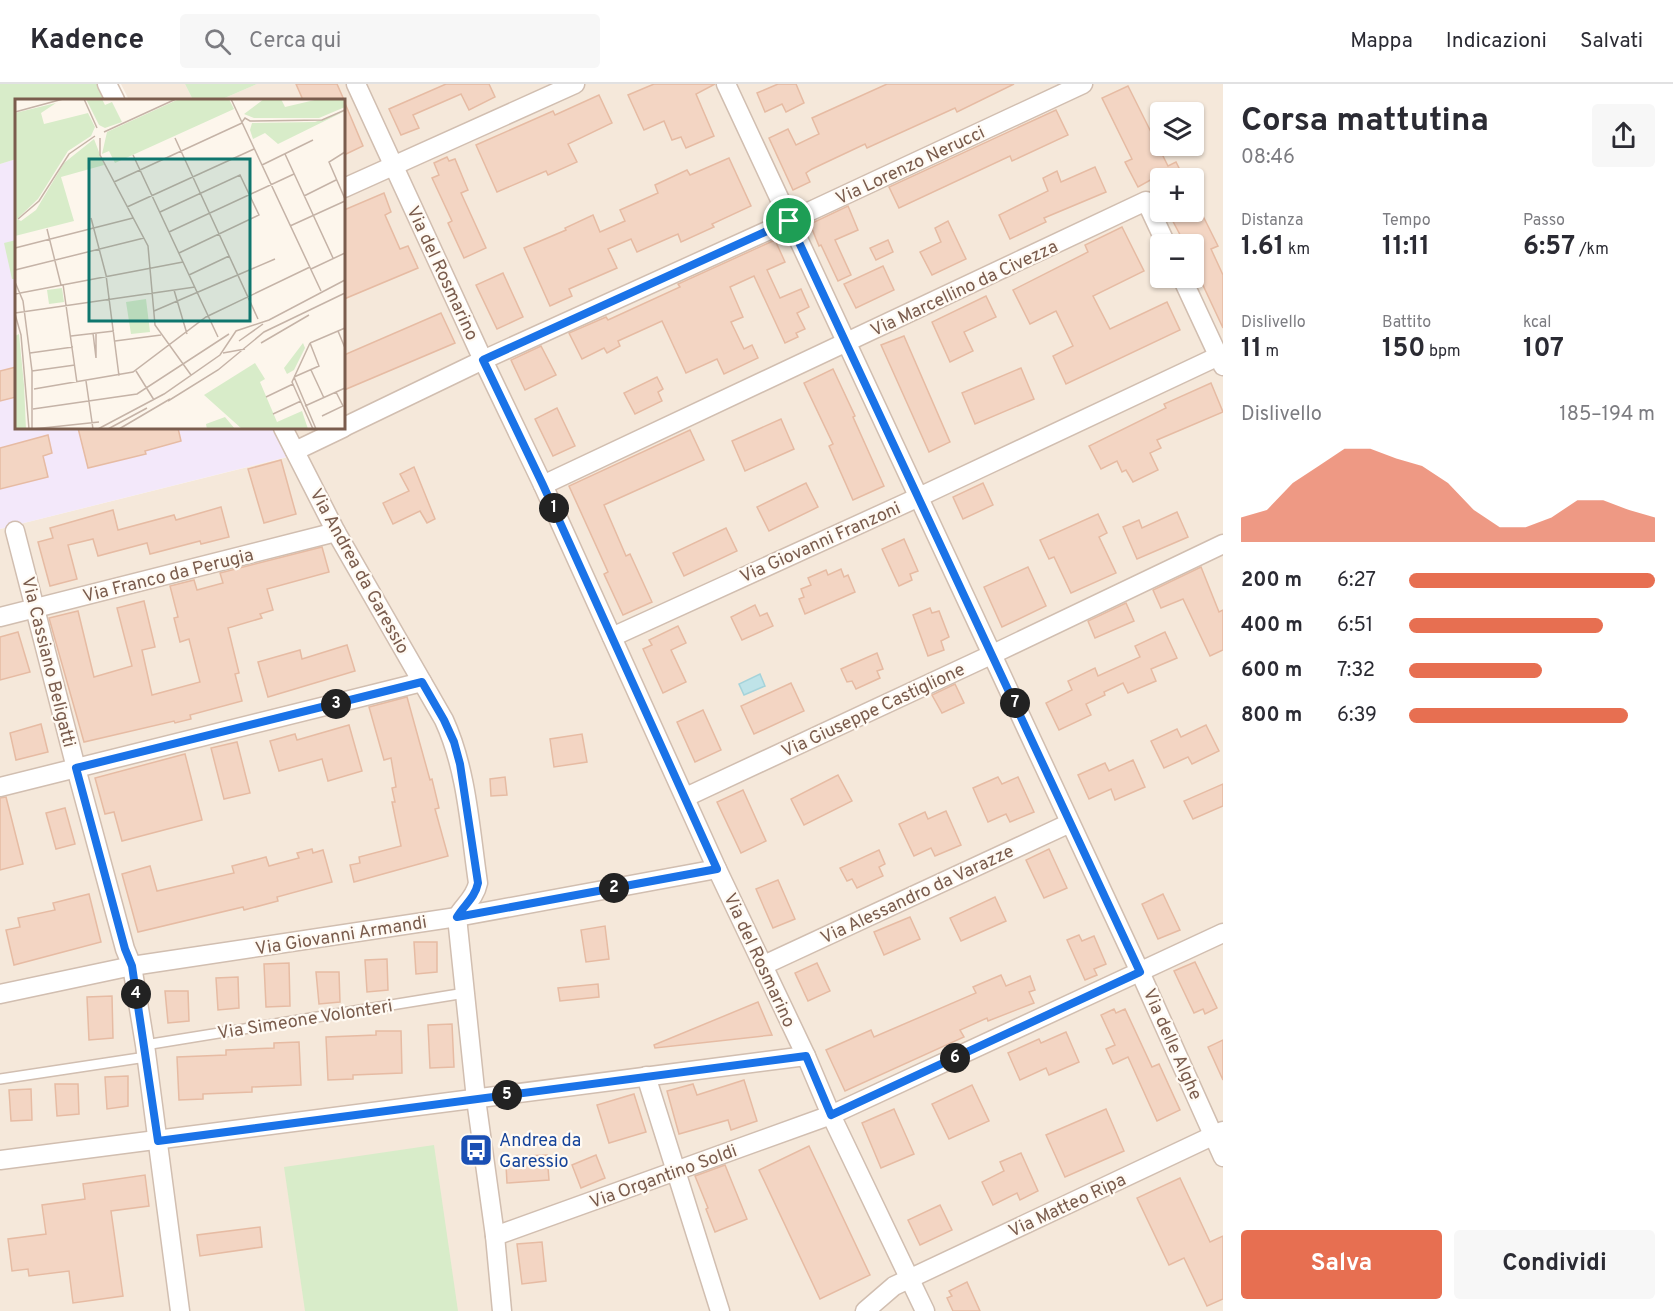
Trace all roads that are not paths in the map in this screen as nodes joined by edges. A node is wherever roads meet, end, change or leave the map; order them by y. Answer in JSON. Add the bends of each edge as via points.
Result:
{"nodes":[{"id":1,"x":107,"y":84,"type":"edge"},
{"id":2,"x":356,"y":84,"type":"edge"},
{"id":3,"x":575,"y":84,"type":"edge"},
{"id":4,"x":726,"y":84,"type":"edge"},
{"id":5,"x":1083,"y":84,"type":"edge"},
{"id":6,"x":114,"y":99,"type":"edge"},
{"id":7,"x":394,"y":165,"type":"junction"},
{"id":8,"x":345,"y":188,"type":"edge"},
{"id":9,"x":789,"y":221,"type":"junction"},
{"id":10,"x":1161,"y":234,"type":"edge"},
{"id":11,"x":1187,"y":288,"type":"edge"},
{"id":12,"x":847,"y":344,"type":"junction"},
{"id":13,"x":1221,"y":359,"type":"edge"},
{"id":14,"x":483,"y":360,"type":"junction"},
{"id":15,"x":345,"y":426,"type":"edge"},
{"id":16,"x":284,"y":429,"type":"edge"},
{"id":17,"x":339,"y":429,"type":"edge"},
{"id":18,"x":295,"y":451,"type":"junction"},
{"id":19,"x":543,"y":485,"type":"junction"},
{"id":20,"x":919,"y":497,"type":"junction"},
{"id":21,"x":15,"y":531,"type":"dead end"},
{"id":22,"x":336,"y":532,"type":"junction"},
{"id":23,"x":1223,"y":544,"type":"edge"},
{"id":24,"x":36,"y":608,"type":"junction"},
{"id":25,"x":0,"y":617,"type":"edge"},
{"id":26,"x":612,"y":637,"type":"junction"},
{"id":27,"x":993,"y":654,"type":"junction"},
{"id":28,"x":422,"y":682,"type":"junction"},
{"id":29,"x":76,"y":768,"type":"junction"},
{"id":30,"x":0,"y":788,"type":"edge"},
{"id":31,"x":686,"y":797,"type":"junction"},
{"id":32,"x":1070,"y":823,"type":"junction"},
{"id":33,"x":717,"y":869,"type":"junction"},
{"id":34,"x":457,"y":917,"type":"junction"},
{"id":35,"x":1223,"y":933,"type":"edge"},
{"id":36,"x":764,"y":965,"type":"junction"},
{"id":37,"x":132,"y":966,"type":"junction"},
{"id":38,"x":1140,"y":972,"type":"junction"},
{"id":39,"x":465,"y":993,"type":"junction"},
{"id":40,"x":0,"y":994,"type":"edge"},
{"id":41,"x":145,"y":1051,"type":"junction"},
{"id":42,"x":806,"y":1056,"type":"junction"},
{"id":43,"x":646,"y":1076,"type":"junction"},
{"id":44,"x":0,"y":1079,"type":"edge"},
{"id":45,"x":476,"y":1099,"type":"junction"},
{"id":46,"x":831,"y":1115,"type":"junction"},
{"id":47,"x":1218,"y":1133,"type":"edge"},
{"id":48,"x":158,"y":1141,"type":"junction"},
{"id":49,"x":1223,"y":1157,"type":"edge"},
{"id":50,"x":0,"y":1160,"type":"edge"},
{"id":51,"x":676,"y":1171,"type":"junction"},
{"id":52,"x":495,"y":1236,"type":"junction"},
{"id":53,"x":910,"y":1278,"type":"junction"},
{"id":54,"x":180,"y":1311,"type":"edge"},
{"id":55,"x":502,"y":1311,"type":"edge"},
{"id":56,"x":720,"y":1311,"type":"edge"},
{"id":57,"x":865,"y":1311,"type":"edge"},
{"id":58,"x":925,"y":1311,"type":"edge"}],
"edges":[{"from":1,"to":6,"type":"street"},
{"from":2,"to":7,"type":"street","name":"Via del Rosmarino"},
{"from":3,"to":7,"type":"street"},
{"from":4,"to":9,"type":"street","name":"Via delle Alghe"},
{"from":5,"to":9,"type":"street","name":"Via Lorenzo Nerucci"},
{"from":7,"to":8,"type":"street"},
{"from":7,"to":14,"type":"street","name":"Via del Rosmarino"},
{"from":9,"to":12,"type":"street","name":"Via delle Alghe"},
{"from":9,"to":14,"type":"street","name":"Via Lorenzo Nerucci"},
{"from":10,"to":12,"type":"street","name":"Via Marcellino da Civezza","via":[[1146,201]]},
{"from":11,"to":13,"type":"street"},
{"from":12,"to":19,"type":"street","name":"Via Marcellino da Civezza"},
{"from":12,"to":20,"type":"street","name":"Via delle Alghe"},
{"from":13,"to":20,"type":"street","name":"Via Giovanni Franzoni"},
{"from":14,"to":15,"type":"street","name":"Via Lorenzo Nerucci"},
{"from":14,"to":19,"type":"street","name":"Via del Rosmarino"},
{"from":16,"to":18,"type":"street","name":"Via Andrea da Garessio"},
{"from":17,"to":18,"type":"street","name":"Via Lorenzo Nerucci"},
{"from":18,"to":22,"type":"street","name":"Via Andrea da Garessio"},
{"from":19,"to":26,"type":"street","name":"Via del Rosmarino"},
{"from":20,"to":26,"type":"street","name":"Via Giovanni Franzoni"},
{"from":20,"to":27,"type":"street","name":"Via delle Alghe"},
{"from":21,"to":24,"type":"street","name":"Via Cassiano Beligatti"},
{"from":22,"to":24,"type":"street","name":"Via Franco da Perugia"},
{"from":22,"to":28,"type":"street","name":"Via Andrea da Garessio"},
{"from":23,"to":27,"type":"street","name":"Via Giuseppe Castiglione"},
{"from":24,"to":25,"type":"street","name":"Via Franco da Perugia"},
{"from":24,"to":29,"type":"street","name":"Via Cassiano Beligatti"},
{"from":26,"to":31,"type":"street","name":"Via del Rosmarino"},
{"from":27,"to":31,"type":"street","name":"Via Giuseppe Castiglione"},
{"from":27,"to":32,"type":"street","name":"Via delle Alghe"},
{"from":28,"to":29,"type":"street"},
{"from":28,"to":34,"type":"street","name":"Via Andrea da Garessio","via":[[454,742],[478,883],[473,898]]},
{"from":29,"to":30,"type":"street"},
{"from":29,"to":37,"type":"street","name":"Via Cassiano Beligatti"},
{"from":31,"to":33,"type":"street","name":"Via del Rosmarino"},
{"from":32,"to":36,"type":"street","name":"Via Alessandro da Varazze"},
{"from":32,"to":38,"type":"street","name":"Via delle Alghe"},
{"from":33,"to":34,"type":"street","name":"Via Giovanni Armandi"},
{"from":33,"to":36,"type":"street","name":"Via del Rosmarino"},
{"from":34,"to":37,"type":"street","name":"Via Giovanni Armandi"},
{"from":34,"to":39,"type":"street"},
{"from":35,"to":38,"type":"street","name":"Via Organtino Soldi"},
{"from":36,"to":42,"type":"street","name":"Via del Rosmarino"},
{"from":37,"to":40,"type":"street","name":"Via Giovanni Armandi"},
{"from":37,"to":41,"type":"street","name":"Via Cassiano Beligatti"},
{"from":38,"to":46,"type":"street","name":"Via Organtino Soldi"},
{"from":38,"to":47,"type":"street","name":"Via delle Alghe"},
{"from":39,"to":41,"type":"lane","name":"Via Simeone Volonteri"},
{"from":39,"to":45,"type":"street"},
{"from":41,"to":44,"type":"lane","name":"Via Simeone Volonteri"},
{"from":41,"to":48,"type":"street","name":"Via Cassiano Beligatti"},
{"from":42,"to":43,"type":"street"},
{"from":42,"to":46,"type":"street","name":"Via del Rosmarino"},
{"from":43,"to":45,"type":"street"},
{"from":43,"to":51,"type":"street"},
{"from":45,"to":48,"type":"street"},
{"from":45,"to":52,"type":"street"},
{"from":46,"to":51,"type":"street","name":"Via Organtino Soldi"},
{"from":46,"to":53,"type":"street","name":"Via del Rosmarino"},
{"from":47,"to":49,"type":"street","name":"Via delle Alghe"},
{"from":47,"to":53,"type":"street","name":"Via Matteo Ripa"},
{"from":48,"to":50,"type":"street"},
{"from":48,"to":54,"type":"street","name":"Via Cassiano Beligatti"},
{"from":51,"to":52,"type":"street","name":"Via Organtino Soldi"},
{"from":51,"to":56,"type":"street"},
{"from":52,"to":55,"type":"street"},
{"from":53,"to":57,"type":"street","name":"Via Matteo Ripa","via":[[894,1286]]},
{"from":53,"to":58,"type":"street","name":"Via del Rosmarino"}]}
